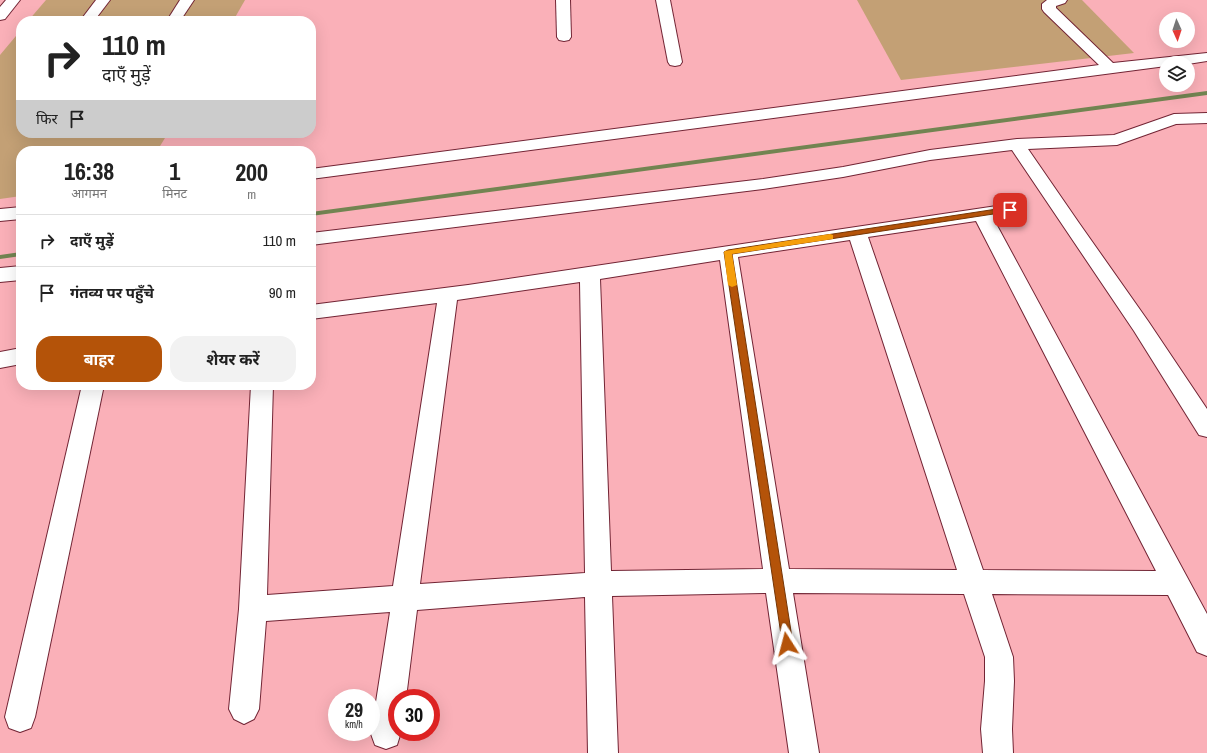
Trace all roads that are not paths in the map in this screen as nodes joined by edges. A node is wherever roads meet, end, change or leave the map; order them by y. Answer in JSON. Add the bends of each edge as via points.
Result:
{"nodes":[{"id":1,"x":14,"y":0,"type":"edge"},
{"id":2,"x":103,"y":0,"type":"edge"},
{"id":3,"x":187,"y":0,"type":"edge"},
{"id":4,"x":563,"y":0,"type":"edge"},
{"id":5,"x":663,"y":0,"type":"edge"},
{"id":6,"x":1060,"y":0,"type":"edge"},
{"id":7,"x":0,"y":16,"type":"edge"},
{"id":8,"x":91,"y":16,"type":"edge"},
{"id":9,"x":177,"y":16,"type":"edge"},
{"id":10,"x":564,"y":37,"type":"dead end"},
{"id":11,"x":1207,"y":57,"type":"edge"},
{"id":12,"x":675,"y":62,"type":"dead end"},
{"id":13,"x":1110,"y":68,"type":"junction"},
{"id":14,"x":1207,"y":118,"type":"edge"},
{"id":15,"x":1017,"y":144,"type":"junction"},
{"id":16,"x":316,"y":173,"type":"edge"},
{"id":17,"x":1010,"y":210,"type":"dead end"},
{"id":18,"x":16,"y":213,"type":"edge"},
{"id":19,"x":982,"y":214,"type":"junction"},
{"id":20,"x":0,"y":215,"type":"edge"},
{"id":21,"x":857,"y":233,"type":"junction"},
{"id":22,"x":316,"y":238,"type":"edge"},
{"id":23,"x":728,"y":252,"type":"junction"},
{"id":24,"x":16,"y":273,"type":"edge"},
{"id":25,"x":590,"y":273,"type":"junction"},
{"id":26,"x":0,"y":275,"type":"edge"},
{"id":27,"x":448,"y":294,"type":"junction"},
{"id":28,"x":316,"y":311,"type":"edge"},
{"id":29,"x":16,"y":357,"type":"edge"},
{"id":30,"x":0,"y":360,"type":"edge"},
{"id":31,"x":92,"y":390,"type":"edge"},
{"id":32,"x":262,"y":390,"type":"edge"},
{"id":33,"x":1207,"y":428,"type":"edge"},
{"id":34,"x":778,"y":582,"type":"junction"},
{"id":35,"x":972,"y":582,"type":"junction"},
{"id":36,"x":1176,"y":583,"type":"junction"},
{"id":37,"x":599,"y":584,"type":"junction"},
{"id":38,"x":405,"y":597,"type":"junction"},
{"id":39,"x":253,"y":609,"type":"junction"},
{"id":40,"x":1207,"y":642,"type":"edge"},
{"id":41,"x":244,"y":709,"type":"dead end"},
{"id":42,"x":20,"y":717,"type":"dead end"},
{"id":43,"x":386,"y":734,"type":"dead end"},
{"id":44,"x":603,"y":753,"type":"edge"},
{"id":45,"x":804,"y":753,"type":"edge"},
{"id":46,"x":998,"y":753,"type":"edge"}],
"edges":[{"from":1,"to":7,"type":"street"},
{"from":2,"to":8,"type":"street"},
{"from":3,"to":9,"type":"street"},
{"from":4,"to":10,"type":"street"},
{"from":5,"to":12,"type":"street"},
{"from":6,"to":13,"type":"street","via":[[1049,4],[1049,9]]},
{"from":11,"to":13,"type":"street"},
{"from":13,"to":16,"type":"street"},
{"from":14,"to":15,"type":"street","via":[[1174,119],[1117,140]]},
{"from":15,"to":22,"type":"street","via":[[930,155],[763,184]]},
{"from":15,"to":33,"type":"street"},
{"from":17,"to":19,"type":"street"},
{"from":18,"to":20,"type":"street"},
{"from":19,"to":21,"type":"street"},
{"from":19,"to":36,"type":"street"},
{"from":21,"to":23,"type":"street"},
{"from":21,"to":35,"type":"street"},
{"from":23,"to":25,"type":"street"},
{"from":23,"to":34,"type":"street"},
{"from":24,"to":26,"type":"street"},
{"from":25,"to":27,"type":"street"},
{"from":25,"to":37,"type":"street"},
{"from":27,"to":28,"type":"street"},
{"from":27,"to":38,"type":"street"},
{"from":29,"to":30,"type":"street"},
{"from":31,"to":42,"type":"street"},
{"from":32,"to":39,"type":"street"},
{"from":34,"to":35,"type":"street"},
{"from":34,"to":37,"type":"street"},
{"from":34,"to":45,"type":"street"},
{"from":35,"to":36,"type":"street"},
{"from":35,"to":46,"type":"street","via":[[999,657],[1000,689],[996,726]]},
{"from":36,"to":40,"type":"street"},
{"from":37,"to":38,"type":"street"},
{"from":37,"to":44,"type":"street"},
{"from":38,"to":39,"type":"street"},
{"from":38,"to":43,"type":"street"},
{"from":39,"to":41,"type":"street"}]}
